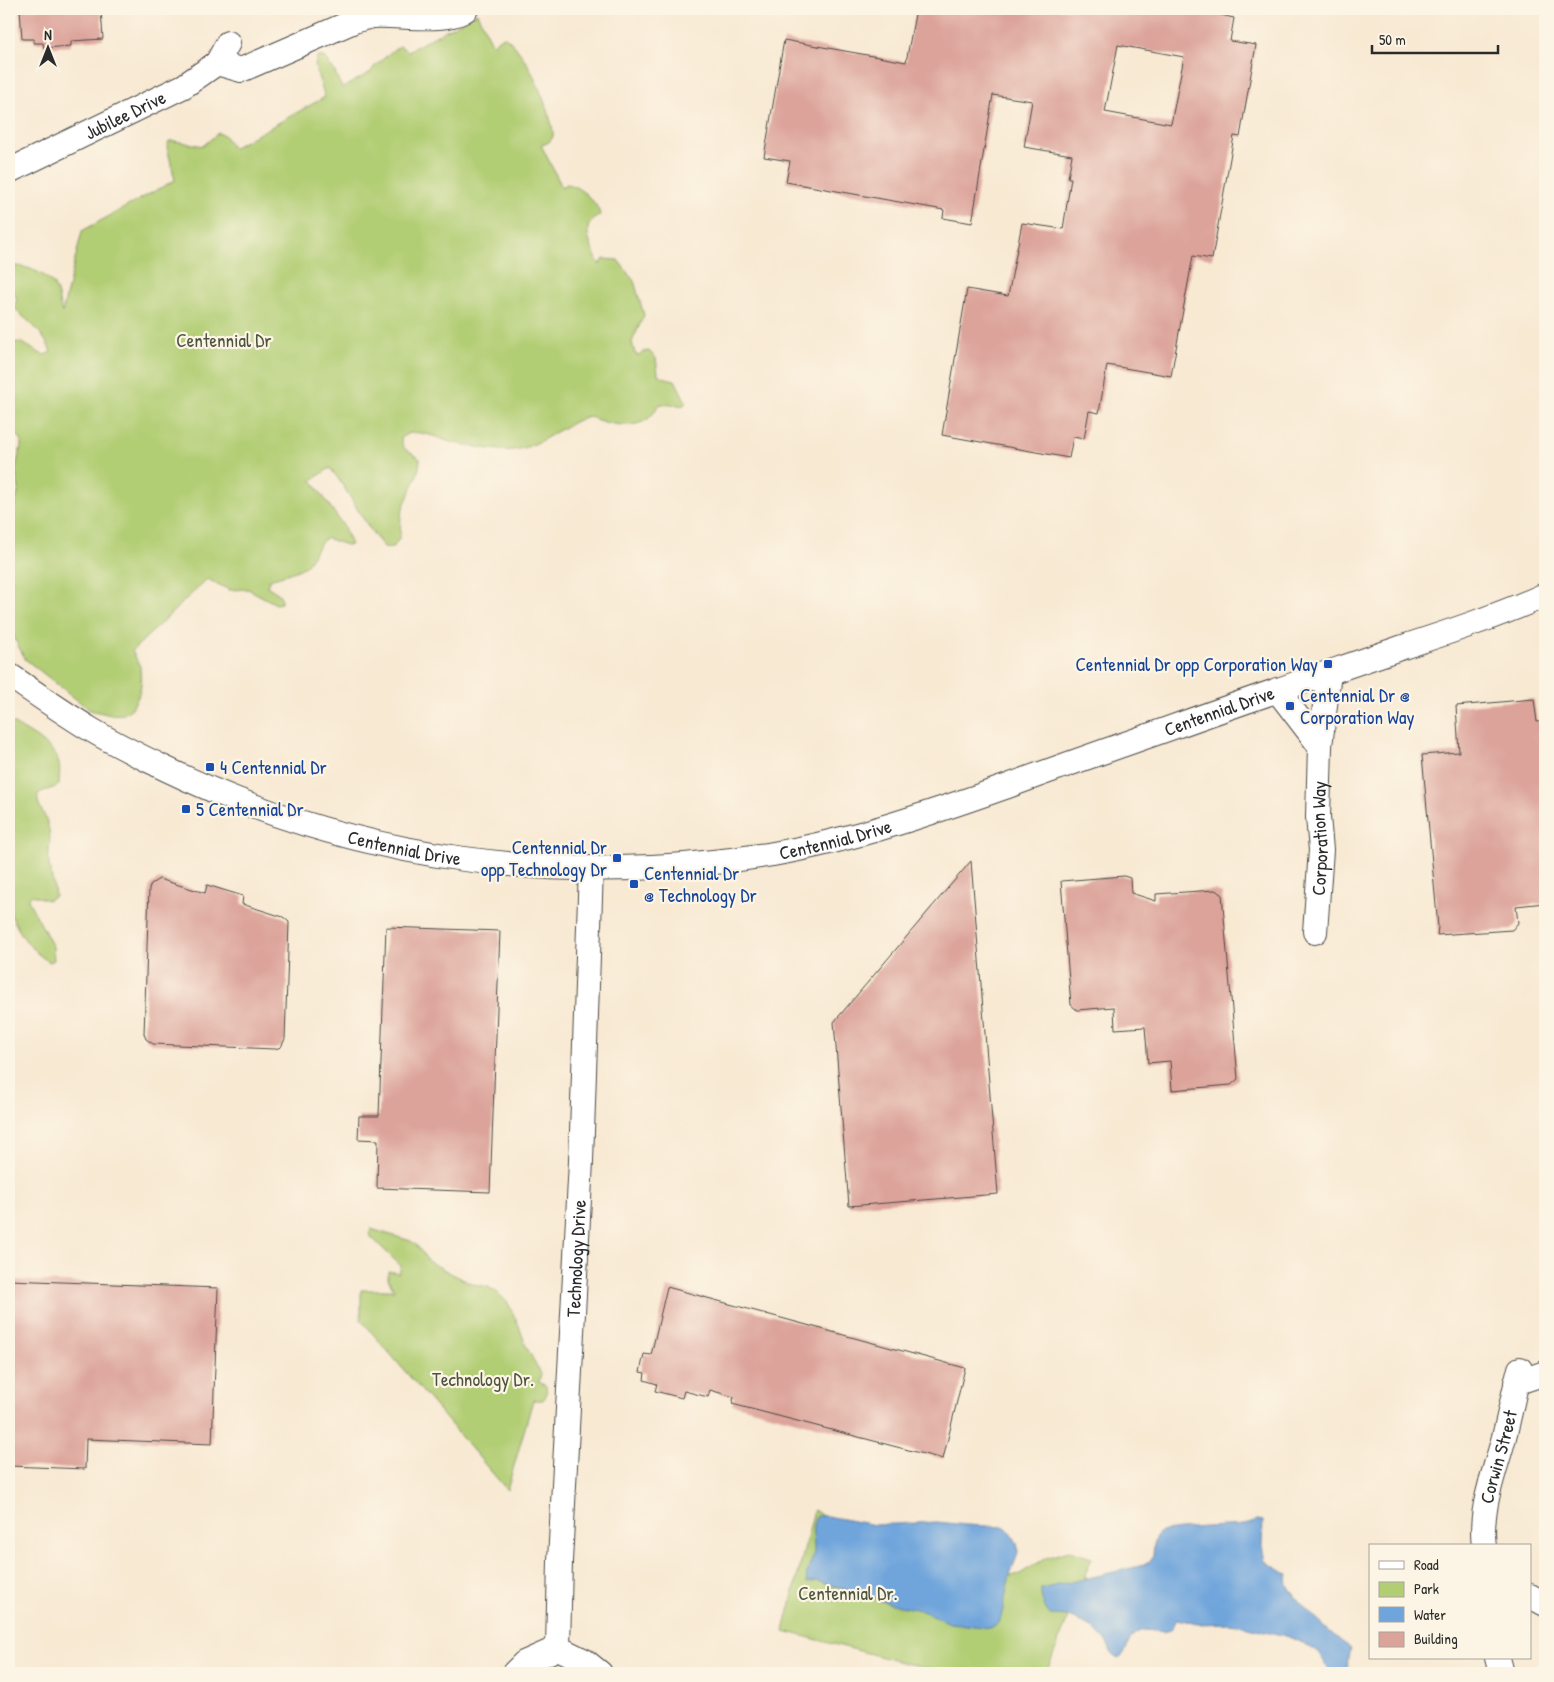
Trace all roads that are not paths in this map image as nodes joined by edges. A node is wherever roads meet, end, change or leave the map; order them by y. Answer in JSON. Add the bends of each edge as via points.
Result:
{"nodes":[{"id":1,"x":466,"y":9,"type":"edge"},
{"id":2,"x":9,"y":171,"type":"edge"},
{"id":3,"x":1545,"y":595,"type":"edge"},
{"id":4,"x":1329,"y":673,"type":"junction"},
{"id":5,"x":9,"y":674,"type":"edge"},
{"id":6,"x":1277,"y":690,"type":"junction"},
{"id":7,"x":1320,"y":746,"type":"junction"},
{"id":8,"x":591,"y":868,"type":"junction"},
{"id":9,"x":1315,"y":932,"type":"dead end"},
{"id":10,"x":1545,"y":1373,"type":"edge"},
{"id":11,"x":1484,"y":1544,"type":"edge"},
{"id":12,"x":1532,"y":1597,"type":"edge"},
{"id":13,"x":1545,"y":1604,"type":"edge"},
{"id":14,"x":558,"y":1648,"type":"junction"},
{"id":15,"x":1498,"y":1660,"type":"edge"},
{"id":16,"x":514,"y":1673,"type":"edge"},
{"id":17,"x":600,"y":1673,"type":"edge"},
{"id":18,"x":1501,"y":1673,"type":"edge"}],
"edges":[{"from":1,"to":2,"type":"street","name":"Jubilee Drive","via":[[460,14],[444,17],[373,16],[354,21],[241,70],[223,53],[184,86]]},
{"from":3,"to":4,"type":"street","name":"Centennial Drive"},
{"from":4,"to":6,"type":"street","name":"Centennial Drive"},
{"from":4,"to":7,"type":"street","name":"Corporation Way"},
{"from":5,"to":8,"type":"street","name":"Centennial Drive","via":[[91,730],[240,802],[370,842],[428,854],[492,863]]},
{"from":6,"to":7,"type":"street"},
{"from":6,"to":8,"type":"street","name":"Centennial Drive","via":[[931,813],[846,837],[775,853],[724,860]]},
{"from":7,"to":9,"type":"street","name":"Corporation Way","via":[[1318,817],[1321,850]]},
{"from":8,"to":14,"type":"street","name":"Technology Drive"},
{"from":10,"to":11,"type":"street","name":"Corwin Street","via":[[1518,1376],[1483,1516]]},
{"from":12,"to":13,"type":"street"},
{"from":14,"to":16,"type":"street","via":[[524,1663]]},
{"from":14,"to":17,"type":"street","via":[[585,1661]]},
{"from":15,"to":18,"type":"street"}]}
